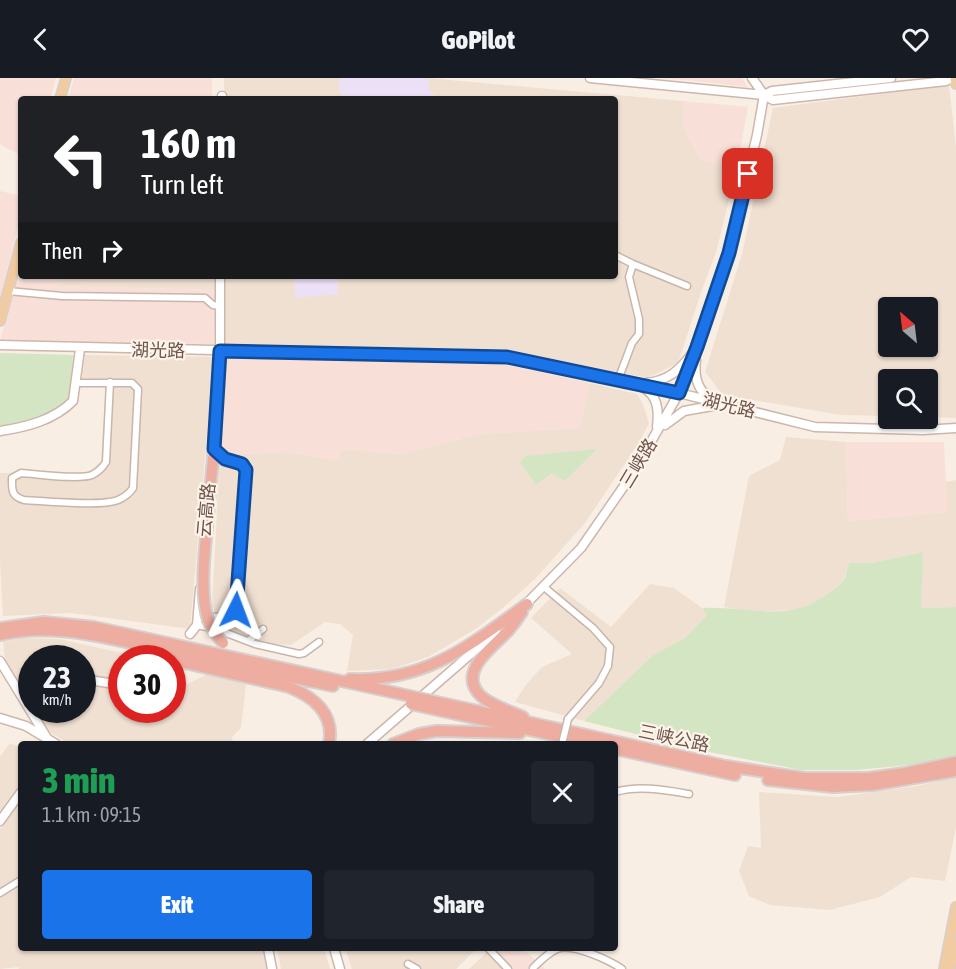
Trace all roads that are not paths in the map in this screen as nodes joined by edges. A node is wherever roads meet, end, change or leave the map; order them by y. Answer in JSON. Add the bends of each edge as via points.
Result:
{"nodes":[{"id":1,"x":66,"y":78,"type":"edge"},
{"id":2,"x":590,"y":78,"type":"edge"},
{"id":3,"x":752,"y":78,"type":"edge"},
{"id":4,"x":891,"y":78,"type":"edge"},
{"id":5,"x":953,"y":78,"type":"edge"},
{"id":6,"x":956,"y":84,"type":"edge"},
{"id":7,"x":764,"y":95,"type":"junction"},
{"id":8,"x":61,"y":96,"type":"edge"},
{"id":9,"x":18,"y":254,"type":"edge"},
{"id":10,"x":618,"y":256,"type":"edge"},
{"id":11,"x":633,"y":264,"type":"junction"},
{"id":12,"x":220,"y":279,"type":"edge"},
{"id":13,"x":687,"y":286,"type":"dead end"},
{"id":14,"x":8,"y":291,"type":"junction"},
{"id":15,"x":220,"y":306,"type":"junction"},
{"id":16,"x":0,"y":321,"type":"edge"},
{"id":17,"x":0,"y":345,"type":"edge"},
{"id":18,"x":697,"y":347,"type":"junction"},
{"id":19,"x":80,"y":349,"type":"junction"},
{"id":20,"x":220,"y":351,"type":"junction"},
{"id":21,"x":618,"y":380,"type":"junction"},
{"id":22,"x":110,"y":382,"type":"junction"},
{"id":23,"x":77,"y":383,"type":"junction"},
{"id":24,"x":636,"y":384,"type":"junction"},
{"id":25,"x":679,"y":393,"type":"junction"},
{"id":26,"x":726,"y":405,"type":"junction"},
{"id":27,"x":956,"y":428,"type":"edge"},
{"id":28,"x":0,"y":431,"type":"edge"},
{"id":29,"x":656,"y":434,"type":"junction"},
{"id":30,"x":214,"y":449,"type":"junction"},
{"id":31,"x":544,"y":587,"type":"junction"},
{"id":32,"x":527,"y":604,"type":"junction"},
{"id":33,"x":213,"y":617,"type":"dead end"},
{"id":34,"x":197,"y":625,"type":"junction"},
{"id":35,"x":0,"y":628,"type":"edge"},
{"id":36,"x":263,"y":629,"type":"dead end"},
{"id":37,"x":190,"y":634,"type":"dead end"},
{"id":38,"x":0,"y":635,"type":"edge"},
{"id":39,"x":248,"y":641,"type":"junction"},
{"id":40,"x":319,"y":642,"type":"dead end"},
{"id":41,"x":137,"y":645,"type":"edge"},
{"id":42,"x":186,"y":658,"type":"edge"},
{"id":43,"x":0,"y":661,"type":"edge"},
{"id":44,"x":256,"y":661,"type":"junction"},
{"id":45,"x":186,"y":663,"type":"edge"},
{"id":46,"x":327,"y":678,"type":"junction"},
{"id":47,"x":386,"y":695,"type":"junction"},
{"id":48,"x":0,"y":718,"type":"edge"},
{"id":49,"x":541,"y":730,"type":"junction"},
{"id":50,"x":47,"y":738,"type":"junction"},
{"id":51,"x":52,"y":741,"type":"edge"},
{"id":52,"x":329,"y":741,"type":"edge"},
{"id":53,"x":370,"y":741,"type":"edge"},
{"id":54,"x":401,"y":741,"type":"edge"},
{"id":55,"x":563,"y":741,"type":"edge"},
{"id":56,"x":581,"y":741,"type":"edge"},
{"id":57,"x":598,"y":741,"type":"edge"},
{"id":58,"x":618,"y":745,"type":"edge"},
{"id":59,"x":618,"y":750,"type":"edge"},
{"id":60,"x":956,"y":762,"type":"edge"},
{"id":61,"x":939,"y":770,"type":"junction"},
{"id":62,"x":956,"y":771,"type":"edge"},
{"id":63,"x":618,"y":791,"type":"edge"},
{"id":64,"x":689,"y":794,"type":"dead end"},
{"id":65,"x":18,"y":796,"type":"edge"},
{"id":66,"x":0,"y":821,"type":"edge"},
{"id":67,"x":18,"y":882,"type":"edge"},
{"id":68,"x":0,"y":893,"type":"edge"},
{"id":69,"x":956,"y":907,"type":"edge"},
{"id":70,"x":956,"y":941,"type":"edge"},
{"id":71,"x":269,"y":951,"type":"edge"},
{"id":72,"x":335,"y":951,"type":"edge"},
{"id":73,"x":491,"y":951,"type":"edge"},
{"id":74,"x":554,"y":951,"type":"edge"},
{"id":75,"x":577,"y":951,"type":"edge"},
{"id":76,"x":408,"y":964,"type":"dead end"},
{"id":77,"x":533,"y":968,"type":"edge"},
{"id":78,"x":272,"y":969,"type":"edge"},
{"id":79,"x":340,"y":969,"type":"edge"},
{"id":80,"x":417,"y":969,"type":"edge"},
{"id":81,"x":508,"y":969,"type":"edge"},
{"id":82,"x":622,"y":969,"type":"edge"},
{"id":83,"x":944,"y":969,"type":"edge"},
{"id":84,"x":950,"y":969,"type":"edge"}],
"edges":[{"from":1,"to":8,"type":"main road"},
{"from":2,"to":7,"type":"main road"},
{"from":3,"to":7,"type":"main road"},
{"from":4,"to":7,"type":"main road"},
{"from":5,"to":6,"type":"main road"},
{"from":5,"to":7,"type":"main road","via":[[773,100]]},
{"from":7,"to":18,"type":"main road","name":"三峡路","via":[[729,253]]},
{"from":9,"to":14,"type":"main road"},
{"from":10,"to":11,"type":"street"},
{"from":11,"to":13,"type":"street"},
{"from":11,"to":21,"type":"street","via":[[629,277],[639,334]]},
{"from":12,"to":15,"type":"main road","name":"云高路"},
{"from":14,"to":15,"type":"street","via":[[62,296],[206,298]]},
{"from":14,"to":16,"type":"main road"},
{"from":15,"to":20,"type":"main road","name":"云高路"},
{"from":17,"to":19,"type":"main road","name":"湖光路"},
{"from":18,"to":24,"type":"main road","via":[[672,376]]},
{"from":18,"to":25,"type":"main road","name":"三峡路"},
{"from":18,"to":26,"type":"main road","via":[[694,370],[698,386],[709,398]]},
{"from":19,"to":20,"type":"main road","name":"湖光路"},
{"from":19,"to":23,"type":"main road"},
{"from":20,"to":21,"type":"main road","name":"湖光路","via":[[507,357]]},
{"from":20,"to":30,"type":"main road","name":"云高路"},
{"from":21,"to":24,"type":"main road","name":"湖光路"},
{"from":22,"to":22,"type":"street","via":[[132,383],[138,389],[133,488],[128,495],[101,502],[15,497],[12,478],[21,473],[81,477],[102,468],[106,462]]},
{"from":22,"to":23,"type":"street"},
{"from":23,"to":28,"type":"main road","via":[[73,400],[62,411],[27,426]]},
{"from":24,"to":25,"type":"main road","name":"湖光路"},
{"from":24,"to":29,"type":"main road","via":[[650,391],[657,402]]},
{"from":25,"to":26,"type":"main road","name":"湖光路"},
{"from":25,"to":29,"type":"main road","name":"三峡路"},
{"from":26,"to":27,"type":"main road","name":"湖光路","via":[[815,427]]},
{"from":26,"to":29,"type":"main road","via":[[684,411]]},
{"from":29,"to":31,"type":"main road","name":"三峡路","via":[[581,548]]},
{"from":30,"to":33,"type":"street","via":[[246,470],[236,610],[232,615]]},
{"from":30,"to":34,"type":"main road","name":"云高路"},
{"from":30,"to":44,"type":"highway","bridge":true,"via":[[205,604],[211,626],[223,643]]},
{"from":31,"to":32,"type":"main road","name":"三峡路"},
{"from":31,"to":55,"type":"street","bridge":true,"via":[[593,628],[609,647],[608,666],[568,720]]},
{"from":32,"to":46,"type":"highway","via":[[471,644],[427,668],[381,678]]},
{"from":32,"to":49,"type":"highway","via":[[511,628],[475,664],[473,678],[480,695]]},
{"from":32,"to":53,"type":"main road","name":"三峡路"},
{"from":34,"to":37,"type":"main road"},
{"from":34,"to":39,"type":"street"},
{"from":35,"to":44,"type":"highway","via":[[44,622],[70,624]]},
{"from":36,"to":39,"type":"street"},
{"from":38,"to":41,"type":"highway","via":[[55,630]]},
{"from":39,"to":40,"type":"street","via":[[299,654]]},
{"from":42,"to":47,"type":"highway"},
{"from":43,"to":50,"type":"main road"},
{"from":44,"to":46,"type":"highway"},
{"from":45,"to":52,"type":"highway","via":[[307,694],[329,720]]},
{"from":46,"to":47,"type":"highway"},
{"from":47,"to":49,"type":"highway","name":"三峡公路","bridge":true},
{"from":48,"to":50,"type":"main road"},
{"from":49,"to":54,"type":"highway","via":[[437,731]]},
{"from":49,"to":56,"type":"highway","name":"三峡公路"},
{"from":49,"to":57,"type":"highway","name":"三峡公路"},
{"from":50,"to":51,"type":"main road"},
{"from":58,"to":61,"type":"highway","name":"三峡公路","via":[[805,778],[868,778]]},
{"from":59,"to":61,"type":"highway","name":"三峡公路","via":[[714,771],[833,787],[873,785]]},
{"from":60,"to":61,"type":"highway","name":"三峡公路"},
{"from":61,"to":62,"type":"highway","name":"三峡公路"},
{"from":63,"to":64,"type":"street","via":[[660,789]]},
{"from":65,"to":66,"type":"main road"},
{"from":67,"to":68,"type":"street"},
{"from":69,"to":83,"type":"main road"},
{"from":70,"to":84,"type":"main road"},
{"from":71,"to":78,"type":"main road"},
{"from":72,"to":79,"type":"main road"},
{"from":73,"to":81,"type":"street"},
{"from":74,"to":77,"type":"street"},
{"from":75,"to":82,"type":"street","via":[[604,958]]},
{"from":76,"to":80,"type":"street"}]}
